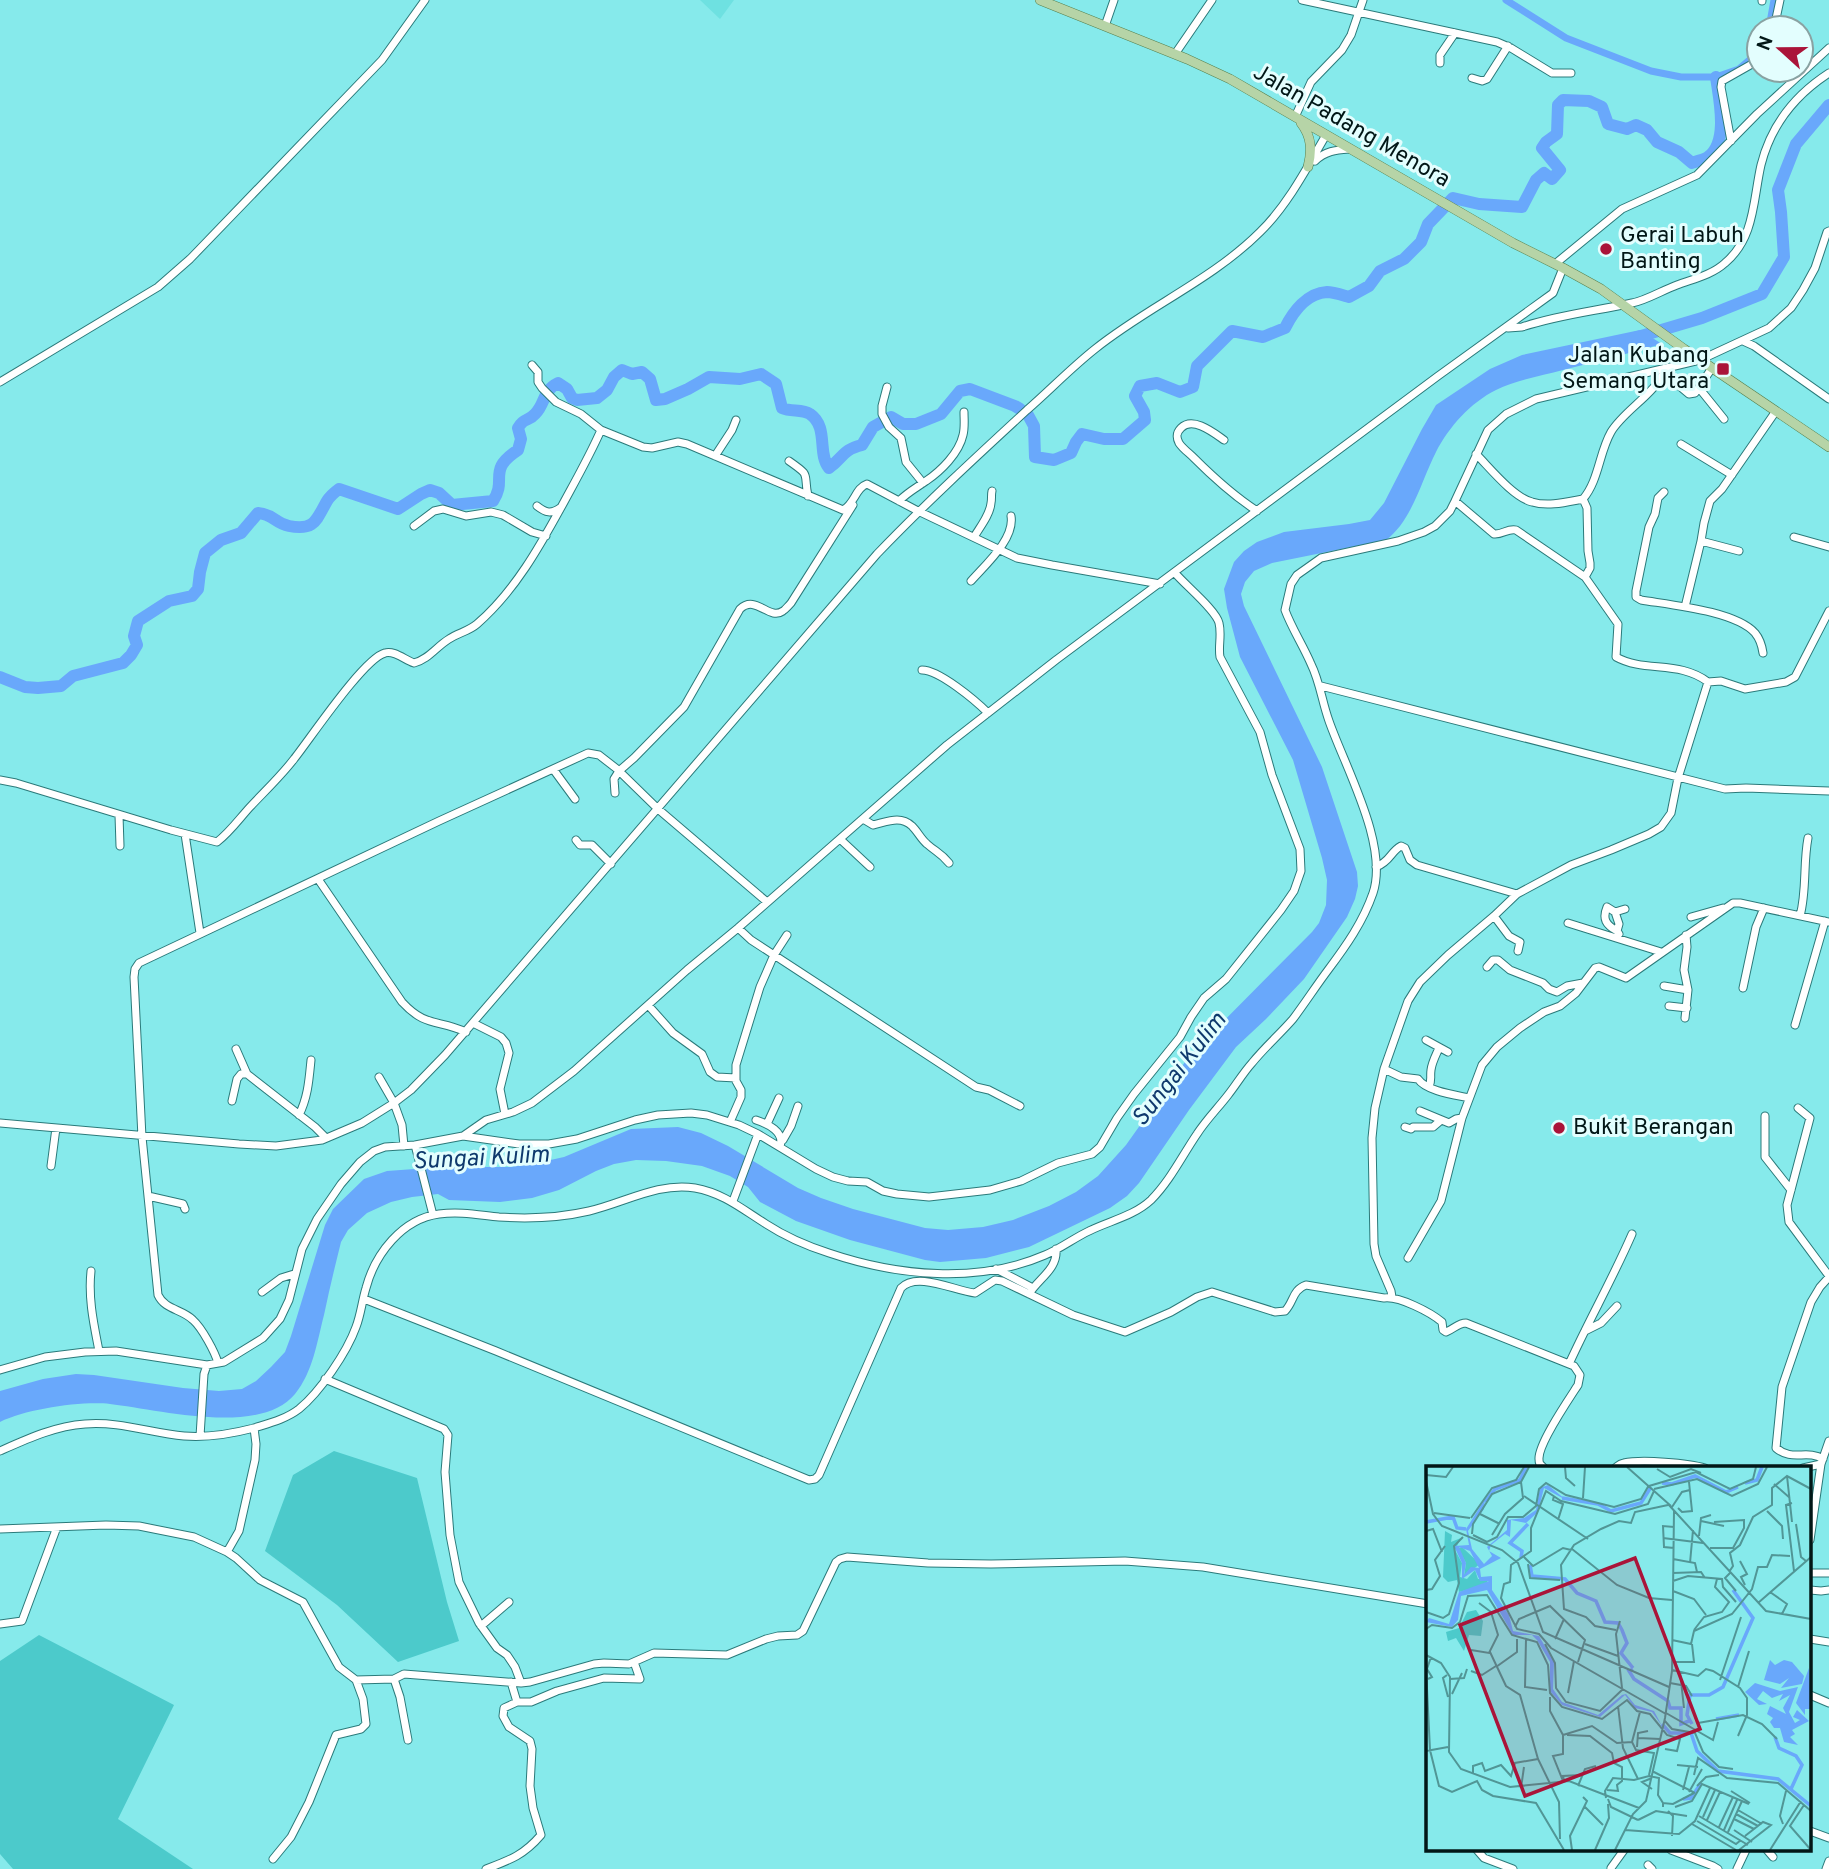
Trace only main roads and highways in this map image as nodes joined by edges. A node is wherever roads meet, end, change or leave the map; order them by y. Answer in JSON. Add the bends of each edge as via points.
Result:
{"nodes":[{"id":1,"x":1040,"y":0,"type":"edge"},
{"id":2,"x":1294,"y":117,"type":"junction"},
{"id":3,"x":1308,"y":167,"type":"road end"},
{"id":4,"x":1829,"y":447,"type":"edge"}],
"edges":[{"from":1,"to":2,"type":"main road","name":"Jalan Padang Menora","via":[[1230,79]]},
{"from":2,"to":3,"type":"main road","via":[[1310,139]]},
{"from":2,"to":4,"type":"main road","name":"Jalan Padang Menora","via":[[1601,289]]}]}
